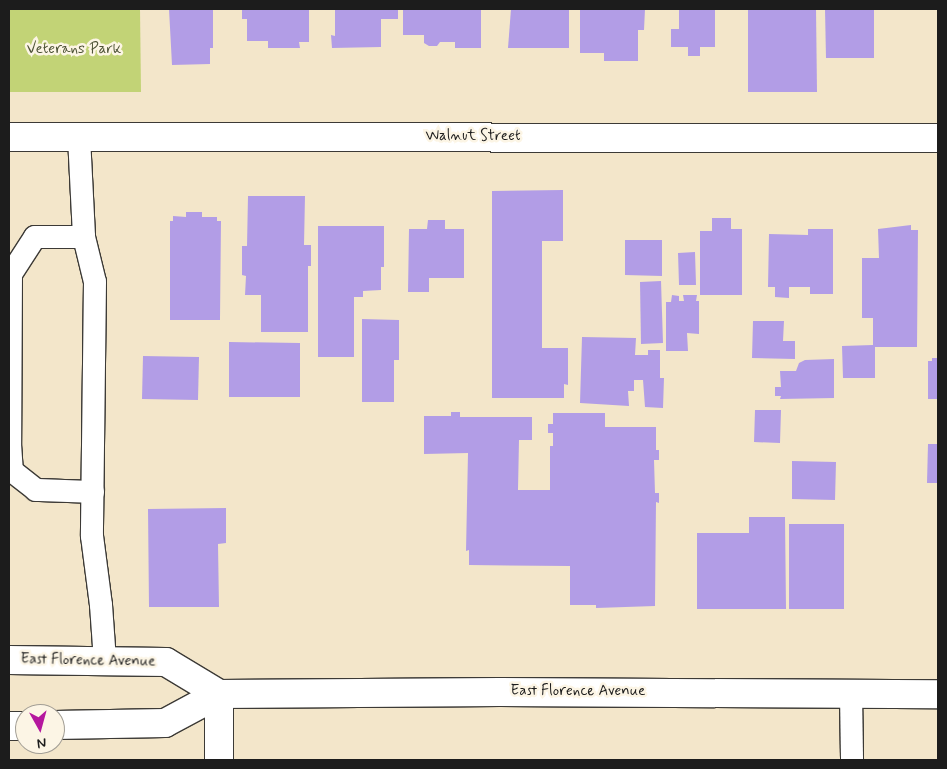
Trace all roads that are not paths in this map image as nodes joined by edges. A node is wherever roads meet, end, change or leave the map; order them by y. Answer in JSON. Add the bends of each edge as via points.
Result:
{"nodes":[{"id":1,"x":9,"y":137,"type":"edge"},
{"id":2,"x":78,"y":137,"type":"junction"},
{"id":3,"x":938,"y":138,"type":"edge"},
{"id":4,"x":84,"y":237,"type":"junction"},
{"id":5,"x":9,"y":444,"type":"edge"},
{"id":6,"x":93,"y":492,"type":"junction"},
{"id":7,"x":9,"y":660,"type":"edge"},
{"id":8,"x":105,"y":661,"type":"junction"},
{"id":9,"x":219,"y":694,"type":"junction"},
{"id":10,"x":851,"y":694,"type":"junction"},
{"id":11,"x":938,"y":694,"type":"edge"},
{"id":12,"x":65,"y":725,"type":"edge"},
{"id":13,"x":219,"y":760,"type":"edge"},
{"id":14,"x":852,"y":760,"type":"edge"}],
"edges":[{"from":1,"to":2,"type":"main road","name":"Walnut Street"},
{"from":2,"to":3,"type":"main road","name":"Walnut Street"},
{"from":2,"to":4,"type":"lane"},
{"from":4,"to":5,"type":"lane","via":[[35,237],[11,274]]},
{"from":4,"to":6,"type":"lane","via":[[95,282]]},
{"from":5,"to":6,"type":"lane","via":[[12,471],[36,490]]},
{"from":6,"to":8,"type":"lane","via":[[92,536]]},
{"from":7,"to":8,"type":"main road","name":"East Florence Avenue"},
{"from":8,"to":9,"type":"main road","name":"East Florence Avenue","via":[[166,662]]},
{"from":9,"to":10,"type":"main road","name":"East Florence Avenue"},
{"from":9,"to":12,"type":"main road","name":"East Florence Avenue","via":[[165,723]]},
{"from":9,"to":13,"type":"main road"},
{"from":10,"to":11,"type":"main road","name":"East Florence Avenue"},
{"from":10,"to":14,"type":"lane"}]}
